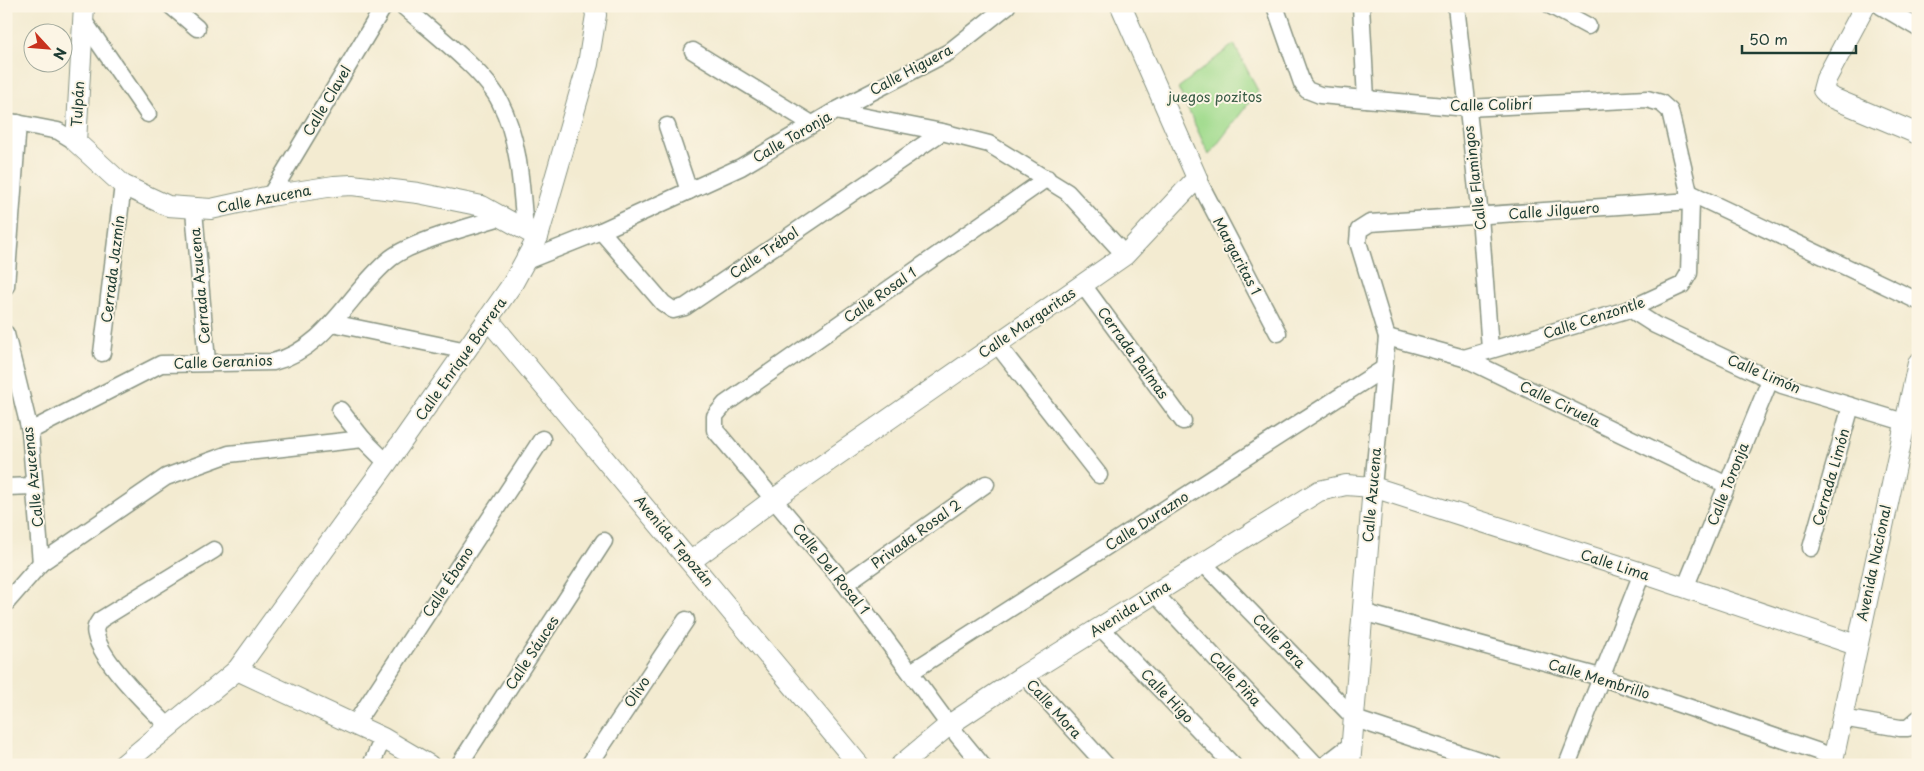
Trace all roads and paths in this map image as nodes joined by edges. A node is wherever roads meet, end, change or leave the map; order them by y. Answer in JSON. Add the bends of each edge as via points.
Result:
{"nodes":[{"id":1,"x":171,"y":6,"type":"edge"},
{"id":2,"x":384,"y":6,"type":"edge"},
{"id":3,"x":403,"y":6,"type":"edge"},
{"id":4,"x":594,"y":6,"type":"edge"},
{"id":5,"x":1007,"y":6,"type":"edge"},
{"id":6,"x":1121,"y":6,"type":"edge"},
{"id":7,"x":1275,"y":6,"type":"edge"},
{"id":8,"x":1361,"y":6,"type":"edge"},
{"id":9,"x":1456,"y":6,"type":"edge"},
{"id":10,"x":1551,"y":6,"type":"edge"},
{"id":11,"x":1865,"y":6,"type":"edge"},
{"id":12,"x":1881,"y":6,"type":"edge"},
{"id":13,"x":84,"y":13,"type":"edge"},
{"id":14,"x":1588,"y":26,"type":"dead end"},
{"id":15,"x":197,"y":28,"type":"dead end"},
{"id":16,"x":1918,"y":28,"type":"edge"},
{"id":17,"x":693,"y":51,"type":"dead end"},
{"id":18,"x":1366,"y":100,"type":"junction"},
{"id":19,"x":1662,"y":103,"type":"joint"},
{"id":20,"x":1467,"y":108,"type":"junction"},
{"id":21,"x":835,"y":111,"type":"junction"},
{"id":22,"x":148,"y":114,"type":"dead end"},
{"id":23,"x":12,"y":122,"type":"edge"},
{"id":24,"x":812,"y":124,"type":"junction"},
{"id":25,"x":667,"y":126,"type":"dead end"},
{"id":26,"x":942,"y":132,"type":"junction"},
{"id":27,"x":1918,"y":134,"type":"edge"},
{"id":28,"x":76,"y":142,"type":"junction"},
{"id":29,"x":1047,"y":178,"type":"junction"},
{"id":30,"x":1197,"y":178,"type":"junction"},
{"id":31,"x":123,"y":185,"type":"junction"},
{"id":32,"x":689,"y":190,"type":"junction"},
{"id":33,"x":270,"y":196,"type":"junction"},
{"id":34,"x":1690,"y":197,"type":"junction"},
{"id":35,"x":194,"y":210,"type":"junction"},
{"id":36,"x":501,"y":216,"type":"junction"},
{"id":37,"x":1480,"y":216,"type":"junction"},
{"id":38,"x":1359,"y":230,"type":"joint"},
{"id":39,"x":601,"y":231,"type":"junction"},
{"id":40,"x":531,"y":233,"type":"junction"},
{"id":41,"x":1125,"y":255,"type":"junction"},
{"id":42,"x":526,"y":260,"type":"junction"},
{"id":43,"x":1083,"y":285,"type":"junction"},
{"id":44,"x":6,"y":286,"type":"edge"},
{"id":45,"x":1918,"y":301,"type":"edge"},
{"id":46,"x":1630,"y":309,"type":"junction"},
{"id":47,"x":488,"y":319,"type":"junction"},
{"id":48,"x":332,"y":324,"type":"junction"},
{"id":49,"x":1278,"y":333,"type":"dead end"},
{"id":50,"x":6,"y":334,"type":"edge"},
{"id":51,"x":1387,"y":337,"type":"junction"},
{"id":52,"x":996,"y":343,"type":"junction"},
{"id":53,"x":1490,"y":349,"type":"junction"},
{"id":54,"x":467,"y":351,"type":"junction"},
{"id":55,"x":102,"y":353,"type":"dead end"},
{"id":56,"x":1464,"y":358,"type":"junction"},
{"id":57,"x":207,"y":362,"type":"junction"},
{"id":58,"x":1918,"y":364,"type":"edge"},
{"id":59,"x":1383,"y":369,"type":"junction"},
{"id":60,"x":1770,"y":380,"type":"junction"},
{"id":61,"x":1851,"y":406,"type":"junction"},
{"id":62,"x":340,"y":410,"type":"dead end"},
{"id":63,"x":715,"y":416,"type":"joint"},
{"id":64,"x":1183,"y":421,"type":"dead end"},
{"id":65,"x":1904,"y":422,"type":"junction"},
{"id":66,"x":30,"y":431,"type":"junction"},
{"id":67,"x":363,"y":439,"type":"junction"},
{"id":68,"x":542,"y":439,"type":"dead end"},
{"id":69,"x":387,"y":463,"type":"junction"},
{"id":70,"x":1099,"y":475,"type":"dead end"},
{"id":71,"x":986,"y":484,"type":"dead end"},
{"id":72,"x":1727,"y":485,"type":"junction"},
{"id":73,"x":34,"y":486,"type":"junction"},
{"id":74,"x":6,"y":487,"type":"edge"},
{"id":75,"x":1373,"y":487,"type":"junction"},
{"id":76,"x":774,"y":500,"type":"junction"},
{"id":77,"x":604,"y":541,"type":"dead end"},
{"id":78,"x":1811,"y":548,"type":"dead end"},
{"id":79,"x":214,"y":550,"type":"dead end"},
{"id":80,"x":691,"y":561,"type":"junction"},
{"id":81,"x":42,"y":563,"type":"junction"},
{"id":82,"x":1203,"y":563,"type":"junction"},
{"id":83,"x":1642,"y":573,"type":"junction"},
{"id":84,"x":6,"y":583,"type":"edge"},
{"id":85,"x":25,"y":583,"type":"junction"},
{"id":86,"x":845,"y":584,"type":"junction"},
{"id":87,"x":1686,"y":588,"type":"junction"},
{"id":88,"x":1155,"y":594,"type":"junction"},
{"id":89,"x":6,"y":603,"type":"edge"},
{"id":90,"x":1362,"y":612,"type":"junction"},
{"id":91,"x":686,"y":620,"type":"dead end"},
{"id":92,"x":1101,"y":628,"type":"junction"},
{"id":93,"x":1856,"y":645,"type":"junction"},
{"id":94,"x":237,"y":670,"type":"junction"},
{"id":95,"x":911,"y":672,"type":"junction"},
{"id":96,"x":1024,"y":675,"type":"junction"},
{"id":97,"x":1600,"y":678,"type":"junction"},
{"id":98,"x":1842,"y":718,"type":"junction"},
{"id":99,"x":1355,"y":719,"type":"junction"},
{"id":100,"x":1918,"y":719,"type":"edge"},
{"id":101,"x":355,"y":724,"type":"junction"},
{"id":102,"x":949,"y":725,"type":"junction"},
{"id":103,"x":169,"y":727,"type":"junction"},
{"id":104,"x":383,"y":738,"type":"junction"},
{"id":105,"x":1352,"y":744,"type":"junction"},
{"id":106,"x":1833,"y":761,"type":"edge"},
{"id":107,"x":124,"y":765,"type":"edge"},
{"id":108,"x":371,"y":765,"type":"edge"},
{"id":109,"x":429,"y":765,"type":"edge"},
{"id":110,"x":460,"y":765,"type":"edge"},
{"id":111,"x":589,"y":765,"type":"edge"},
{"id":112,"x":859,"y":765,"type":"edge"},
{"id":113,"x":901,"y":765,"type":"edge"},
{"id":114,"x":982,"y":765,"type":"edge"},
{"id":115,"x":1106,"y":765,"type":"edge"},
{"id":116,"x":1233,"y":765,"type":"edge"},
{"id":117,"x":1316,"y":765,"type":"edge"},
{"id":118,"x":1325,"y":765,"type":"edge"},
{"id":119,"x":1350,"y":765,"type":"edge"},
{"id":120,"x":1494,"y":765,"type":"edge"},
{"id":121,"x":1567,"y":765,"type":"edge"}],
"edges":[{"from":1,"to":15,"type":"street"},
{"from":2,"to":33,"type":"street","name":"Calle Clavel"},
{"from":3,"to":40,"type":"street","via":[[489,85],[500,101],[514,140]]},
{"from":4,"to":40,"type":"street","name":"Calle Enrique Barrera","via":[[596,15],[588,64]]},
{"from":5,"to":21,"type":"street","name":"Calle Higuera","via":[[949,52]]},
{"from":6,"to":30,"type":"street"},
{"from":7,"to":18,"type":"street","name":"Calle Colibrí","via":[[1307,90],[1320,95]]},
{"from":8,"to":18,"type":"street"},
{"from":9,"to":20,"type":"street","name":"Calle Flamingos"},
{"from":10,"to":14,"type":"street"},
{"from":11,"to":27,"type":"street","via":[[1823,90],[1830,97]]},
{"from":12,"to":16,"type":"street"},
{"from":13,"to":22,"type":"street"},
{"from":13,"to":28,"type":"street","name":"Tulpán"},
{"from":17,"to":24,"type":"street"},
{"from":18,"to":20,"type":"street","name":"Calle Colibrí"},
{"from":19,"to":20,"type":"street","name":"Calle Colibrí","via":[[1647,99]]},
{"from":19,"to":34,"type":"street","name":"Calle Cenzontle","via":[[1670,111]]},
{"from":20,"to":37,"type":"street","name":"Calle Flamingos"},
{"from":21,"to":24,"type":"street","name":"Calle Toronja"},
{"from":21,"to":26,"type":"street","name":"Calle Toronja"},
{"from":23,"to":28,"type":"street","name":"Calle Azucena","via":[[58,131]]},
{"from":23,"to":44,"type":"street"},
{"from":24,"to":32,"type":"street","name":"Calle Toronja","via":[[740,167]]},
{"from":25,"to":32,"type":"street"},
{"from":26,"to":29,"type":"street","name":"Calle Toronja","via":[[989,144]]},
{"from":26,"to":39,"type":"street","name":"Calle Trébol","via":[[685,307],[673,310],[663,303]]},
{"from":28,"to":31,"type":"street","name":"Calle Azucena"},
{"from":29,"to":41,"type":"street","name":"Calle Toronja","via":[[1067,192]]},
{"from":29,"to":63,"type":"street","name":"Calle Rosal 1","via":[[725,404]]},
{"from":30,"to":41,"type":"street","name":"Calle Margaritas"},
{"from":30,"to":49,"type":"street","name":"Margaritas 1"},
{"from":31,"to":35,"type":"street","name":"Calle Azucena","via":[[168,206]]},
{"from":31,"to":55,"type":"street","name":"Cerrada Jazmín"},
{"from":32,"to":39,"type":"street","name":"Calle Toronja"},
{"from":33,"to":35,"type":"street","name":"Calle Azucena"},
{"from":33,"to":36,"type":"street","name":"Calle Azucena","via":[[352,185],[428,194],[482,206]]},
{"from":34,"to":37,"type":"street","name":"Calle Jilguero"},
{"from":34,"to":45,"type":"street","name":"Calle Jilguero"},
{"from":34,"to":46,"type":"street","name":"Calle Cenzontle","via":[[1687,280]]},
{"from":35,"to":57,"type":"street","name":"Cerrada Azucena"},
{"from":36,"to":40,"type":"street","name":"Calle Azucena"},
{"from":36,"to":48,"type":"street","name":"Calle Geranios","via":[[407,249],[392,258]]},
{"from":37,"to":38,"type":"street","name":"Calle Jilguero","via":[[1370,223]]},
{"from":37,"to":53,"type":"street","name":"Calle Flamingos"},
{"from":38,"to":51,"type":"street","name":"Calle Azucena","via":[[1358,242]]},
{"from":39,"to":42,"type":"street","name":"Calle Toronja"},
{"from":40,"to":42,"type":"street","name":"Calle Enrique Barrera"},
{"from":41,"to":43,"type":"street","name":"Calle Margaritas"},
{"from":42,"to":47,"type":"street","name":"Calle Enrique Barrera"},
{"from":43,"to":52,"type":"street","name":"Calle Margaritas"},
{"from":43,"to":64,"type":"street","name":"Cerrada Palmas"},
{"from":46,"to":53,"type":"street","name":"Calle Cenzontle"},
{"from":46,"to":60,"type":"street","name":"Calle Limón","via":[[1655,325]]},
{"from":47,"to":54,"type":"street","name":"Calle Enrique Barrera"},
{"from":47,"to":80,"type":"street","name":"Avenida Tepozán"},
{"from":48,"to":54,"type":"street"},
{"from":48,"to":57,"type":"street","name":"Calle Geranios","via":[[304,350],[288,358],[273,362]]},
{"from":50,"to":66,"type":"street","name":"Calle Azucenas"},
{"from":51,"to":56,"type":"street","name":"Calle Ciruela"},
{"from":51,"to":59,"type":"street","name":"Calle Azucena"},
{"from":52,"to":70,"type":"street"},
{"from":52,"to":76,"type":"street","name":"Calle Margaritas"},
{"from":53,"to":56,"type":"street","name":"Calle Cenzontle"},
{"from":54,"to":69,"type":"street","name":"Calle Enrique Barrera"},
{"from":56,"to":72,"type":"street","name":"Calle Ciruela"},
{"from":57,"to":66,"type":"street","name":"Calle Geranios","via":[[161,364]]},
{"from":58,"to":65,"type":"street","name":"Avenida Nacional"},
{"from":59,"to":75,"type":"street","name":"Calle Azucena"},
{"from":59,"to":95,"type":"street","name":"Calle Durazno"},
{"from":60,"to":61,"type":"street","name":"Calle Limón"},
{"from":60,"to":72,"type":"street","name":"Calle Toronja"},
{"from":61,"to":65,"type":"street","name":"Calle Limón"},
{"from":61,"to":78,"type":"street","name":"Cerrada Limón"},
{"from":62,"to":67,"type":"street"},
{"from":63,"to":76,"type":"street","name":"Calle Del Rosal 1","via":[[716,430]]},
{"from":65,"to":93,"type":"street","name":"Avenida Nacional"},
{"from":66,"to":73,"type":"street","name":"Calle Azucenas"},
{"from":67,"to":69,"type":"street"},
{"from":67,"to":81,"type":"street","via":[[229,454],[166,477]]},
{"from":68,"to":101,"type":"street","name":"Calle Ébano"},
{"from":69,"to":94,"type":"street","name":"Calle Enrique Barrera"},
{"from":71,"to":86,"type":"street","name":"Privada Rosal 2"},
{"from":72,"to":87,"type":"street","name":"Calle Toronja"},
{"from":73,"to":74,"type":"street"},
{"from":73,"to":81,"type":"street","name":"Calle Azucenas"},
{"from":75,"to":82,"type":"street","name":"Avenida Lima","via":[[1346,485],[1319,491]]},
{"from":75,"to":83,"type":"street","name":"Calle Lima"},
{"from":75,"to":90,"type":"street","name":"Calle Azucena"},
{"from":76,"to":80,"type":"street","name":"Calle Margaritas"},
{"from":76,"to":86,"type":"street","name":"Calle Del Rosal 1"},
{"from":77,"to":110,"type":"street","name":"Calle Sáuces"},
{"from":79,"to":103,"type":"street","via":[[100,620],[95,628],[96,637],[117,673]]},
{"from":80,"to":112,"type":"street","name":"Avenida Tepozán"},
{"from":81,"to":85,"type":"street"},
{"from":82,"to":88,"type":"street","name":"Avenida Lima"},
{"from":82,"to":99,"type":"street","name":"Calle Pera"},
{"from":83,"to":87,"type":"street","name":"Calle Lima"},
{"from":83,"to":97,"type":"street"},
{"from":84,"to":85,"type":"street"},
{"from":85,"to":89,"type":"street"},
{"from":86,"to":95,"type":"street","name":"Calle Del Rosal 1"},
{"from":87,"to":93,"type":"street","name":"Calle Lima"},
{"from":88,"to":92,"type":"street","name":"Avenida Lima"},
{"from":88,"to":117,"type":"street","name":"Calle Piña"},
{"from":90,"to":97,"type":"street","name":"Calle Membrillo"},
{"from":90,"to":99,"type":"street","name":"Calle Azucena"},
{"from":91,"to":111,"type":"street","name":"Olivo"},
{"from":92,"to":96,"type":"street","name":"Avenida Lima"},
{"from":92,"to":116,"type":"street","name":"Calle Higo"},
{"from":93,"to":98,"type":"street","name":"Avenida Nacional"},
{"from":94,"to":101,"type":"street"},
{"from":94,"to":103,"type":"street","name":"Calle Enrique Barrera"},
{"from":95,"to":102,"type":"street","name":"Calle Del Rosal 1"},
{"from":96,"to":102,"type":"street","name":"Avenida Lima"},
{"from":96,"to":115,"type":"street","name":"Calle Mora"},
{"from":97,"to":106,"type":"street","name":"Calle Membrillo"},
{"from":97,"to":121,"type":"street"},
{"from":98,"to":100,"type":"street","via":[[1900,728],[1908,728]]},
{"from":98,"to":106,"type":"street","name":"Avenida Nacional"},
{"from":99,"to":105,"type":"street","name":"Calle Azucena"},
{"from":99,"to":120,"type":"street"},
{"from":101,"to":104,"type":"street"},
{"from":102,"to":113,"type":"street","name":"Avenida Lima"},
{"from":102,"to":114,"type":"street","name":"Calle Del Rosal 1"},
{"from":103,"to":107,"type":"street","name":"Calle Enrique Barrera"},
{"from":104,"to":108,"type":"street"},
{"from":104,"to":109,"type":"street"},
{"from":105,"to":118,"type":"street"},
{"from":105,"to":119,"type":"street","name":"Calle Azucena"}]}
